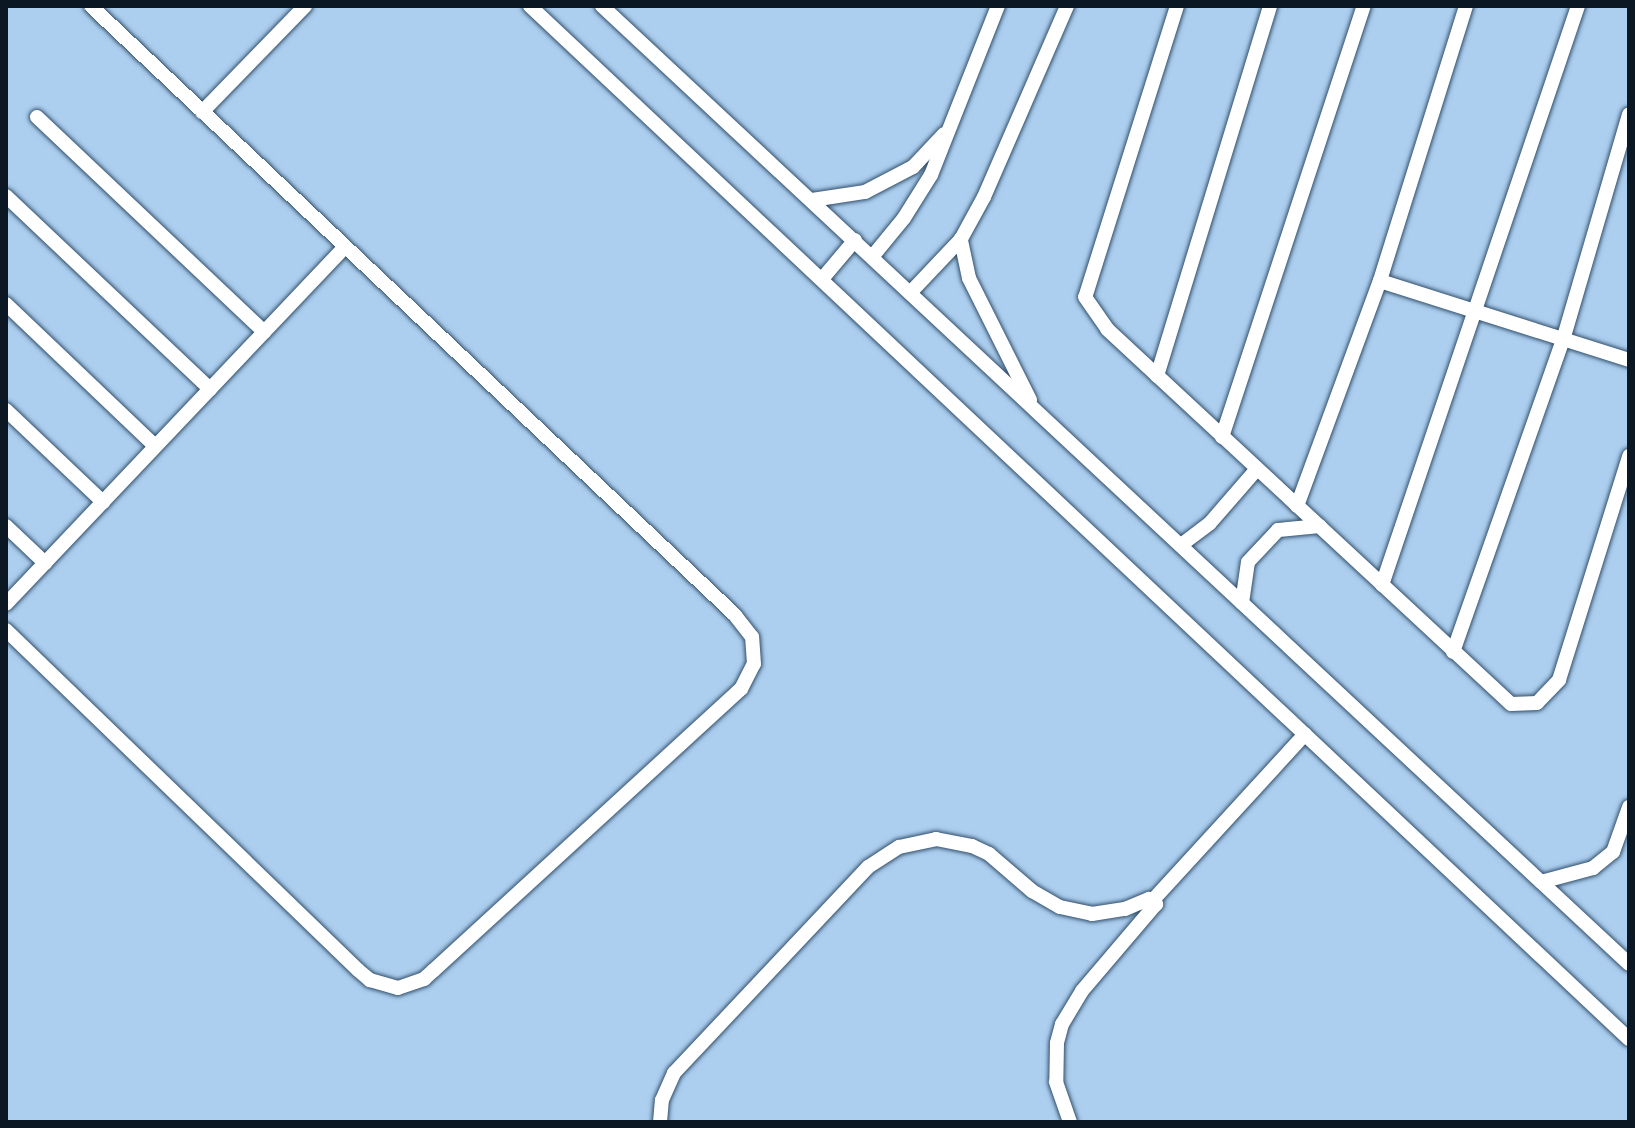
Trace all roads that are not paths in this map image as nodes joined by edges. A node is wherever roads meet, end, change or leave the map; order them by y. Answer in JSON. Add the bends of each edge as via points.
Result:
{"nodes":[{"id":1,"x":91,"y":6,"type":"edge"},
{"id":2,"x":305,"y":6,"type":"edge"},
{"id":3,"x":530,"y":6,"type":"edge"},
{"id":4,"x":602,"y":6,"type":"edge"},
{"id":5,"x":998,"y":6,"type":"edge"},
{"id":6,"x":1067,"y":6,"type":"edge"},
{"id":7,"x":1177,"y":6,"type":"edge"},
{"id":8,"x":1270,"y":6,"type":"edge"},
{"id":9,"x":1364,"y":6,"type":"edge"},
{"id":10,"x":1466,"y":6,"type":"edge"},
{"id":11,"x":1578,"y":6,"type":"edge"},
{"id":12,"x":202,"y":112,"type":"junction"},
{"id":13,"x":1629,"y":114,"type":"edge"},
{"id":14,"x":37,"y":117,"type":"dead end"},
{"id":15,"x":950,"y":128,"type":"junction"},
{"id":16,"x":6,"y":196,"type":"edge"},
{"id":17,"x":812,"y":200,"type":"junction"},
{"id":18,"x":961,"y":239,"type":"junction"},
{"id":19,"x":855,"y":240,"type":"junction"},
{"id":20,"x":345,"y":247,"type":"junction"},
{"id":21,"x":872,"y":257,"type":"junction"},
{"id":22,"x":822,"y":279,"type":"junction"},
{"id":23,"x":1380,"y":281,"type":"junction"},
{"id":24,"x":910,"y":293,"type":"junction"},
{"id":25,"x":6,"y":304,"type":"edge"},
{"id":26,"x":1474,"y":312,"type":"junction"},
{"id":27,"x":264,"y":332,"type":"junction"},
{"id":28,"x":1563,"y":340,"type":"junction"},
{"id":29,"x":1629,"y":360,"type":"edge"},
{"id":30,"x":1157,"y":376,"type":"junction"},
{"id":31,"x":210,"y":389,"type":"junction"},
{"id":32,"x":1034,"y":408,"type":"junction"},
{"id":33,"x":6,"y":410,"type":"edge"},
{"id":34,"x":1222,"y":437,"type":"junction"},
{"id":35,"x":155,"y":446,"type":"junction"},
{"id":36,"x":1629,"y":456,"type":"edge"},
{"id":37,"x":1256,"y":470,"type":"junction"},
{"id":38,"x":103,"y":502,"type":"junction"},
{"id":39,"x":1297,"y":506,"type":"junction"},
{"id":40,"x":6,"y":526,"type":"edge"},
{"id":41,"x":1320,"y":526,"type":"junction"},
{"id":42,"x":1181,"y":545,"type":"junction"},
{"id":43,"x":45,"y":563,"type":"junction"},
{"id":44,"x":1382,"y":585,"type":"junction"},
{"id":45,"x":1242,"y":603,"type":"junction"},
{"id":46,"x":6,"y":604,"type":"edge"},
{"id":47,"x":6,"y":630,"type":"edge"},
{"id":48,"x":1453,"y":652,"type":"junction"},
{"id":49,"x":1305,"y":734,"type":"junction"},
{"id":50,"x":1629,"y":807,"type":"edge"},
{"id":51,"x":1541,"y":882,"type":"junction"},
{"id":52,"x":1153,"y":900,"type":"junction"},
{"id":53,"x":1629,"y":964,"type":"edge"},
{"id":54,"x":1629,"y":1039,"type":"edge"},
{"id":55,"x":660,"y":1122,"type":"edge"},
{"id":56,"x":1070,"y":1122,"type":"edge"}],
"edges":[{"from":1,"to":12,"type":"lane"},
{"from":2,"to":12,"type":"lane"},
{"from":3,"to":22,"type":"lane"},
{"from":4,"to":17,"type":"lane"},
{"from":5,"to":15,"type":"lane"},
{"from":6,"to":18,"type":"lane"},
{"from":7,"to":30,"type":"lane","via":[[1085,297],[1107,329]]},
{"from":8,"to":30,"type":"lane"},
{"from":9,"to":34,"type":"lane"},
{"from":10,"to":23,"type":"lane"},
{"from":11,"to":26,"type":"lane"},
{"from":12,"to":20,"type":"lane"},
{"from":13,"to":28,"type":"lane"},
{"from":14,"to":27,"type":"lane"},
{"from":15,"to":17,"type":"lane","via":[[901,174],[865,192]]},
{"from":15,"to":21,"type":"lane","via":[[931,175]]},
{"from":16,"to":31,"type":"lane"},
{"from":17,"to":19,"type":"lane"},
{"from":18,"to":24,"type":"lane"},
{"from":18,"to":32,"type":"lane","via":[[969,278]]},
{"from":19,"to":21,"type":"lane"},
{"from":19,"to":22,"type":"lane"},
{"from":20,"to":27,"type":"lane"},
{"from":20,"to":47,"type":"lane","via":[[745,625],[755,651],[741,689],[424,979],[398,988],[370,980],[358,970]]},
{"from":21,"to":24,"type":"lane"},
{"from":22,"to":49,"type":"lane"},
{"from":23,"to":26,"type":"lane"},
{"from":23,"to":39,"type":"lane"},
{"from":24,"to":32,"type":"lane"},
{"from":25,"to":35,"type":"lane"},
{"from":26,"to":28,"type":"lane"},
{"from":26,"to":44,"type":"lane"},
{"from":27,"to":31,"type":"lane"},
{"from":28,"to":29,"type":"lane"},
{"from":28,"to":48,"type":"lane"},
{"from":30,"to":34,"type":"lane"},
{"from":31,"to":35,"type":"lane"},
{"from":32,"to":42,"type":"lane"},
{"from":33,"to":38,"type":"lane"},
{"from":34,"to":37,"type":"lane"},
{"from":35,"to":38,"type":"lane"},
{"from":36,"to":48,"type":"lane","via":[[1559,680],[1537,703],[1511,704]]},
{"from":37,"to":39,"type":"lane"},
{"from":37,"to":42,"type":"lane","via":[[1210,523]]},
{"from":38,"to":43,"type":"lane"},
{"from":39,"to":41,"type":"lane"},
{"from":40,"to":43,"type":"lane"},
{"from":41,"to":44,"type":"lane"},
{"from":41,"to":45,"type":"lane","via":[[1278,530],[1248,562]]},
{"from":42,"to":45,"type":"lane"},
{"from":43,"to":46,"type":"lane"},
{"from":44,"to":48,"type":"lane"},
{"from":45,"to":51,"type":"lane"},
{"from":49,"to":52,"type":"lane"},
{"from":49,"to":54,"type":"lane"},
{"from":50,"to":51,"type":"lane","via":[[1613,852],[1593,868]]},
{"from":51,"to":53,"type":"lane"},
{"from":52,"to":55,"type":"lane","via":[[1109,912],[1076,912],[1045,901],[972,846],[936,839],[899,847],[868,867],[674,1073],[662,1100]]},
{"from":52,"to":56,"type":"lane","via":[[1155,908],[1082,991],[1062,1024],[1056,1082]]}]}
